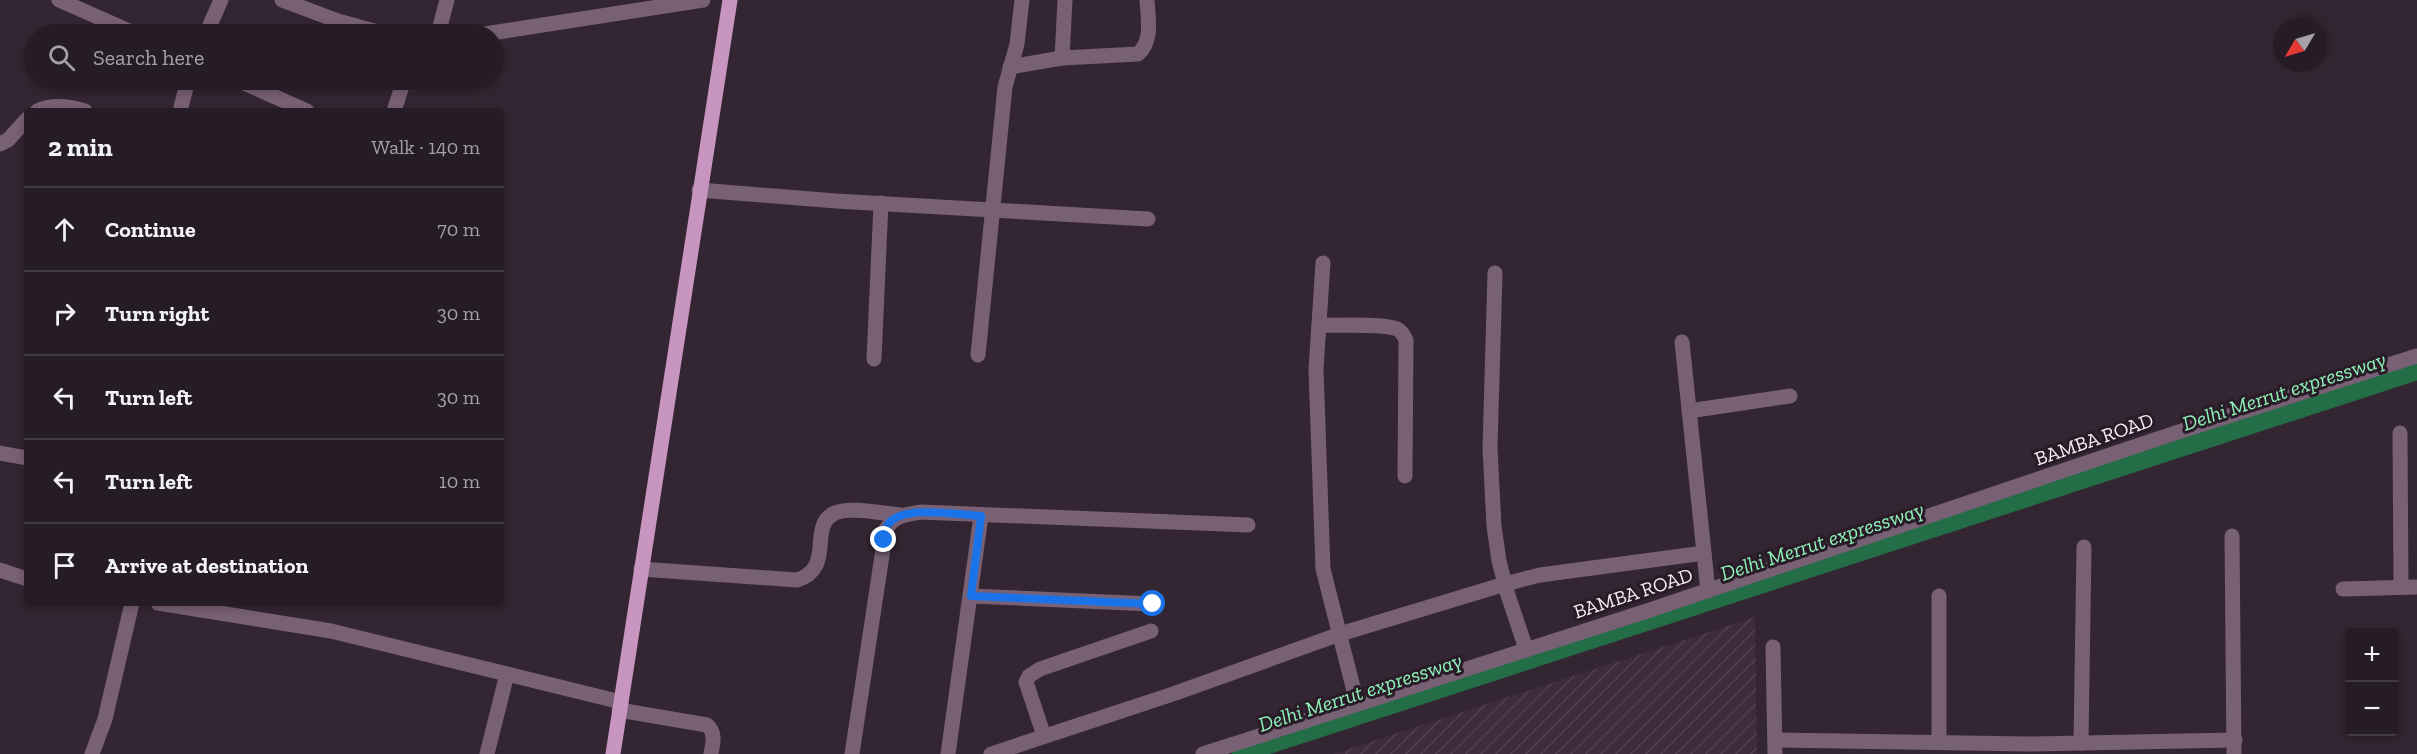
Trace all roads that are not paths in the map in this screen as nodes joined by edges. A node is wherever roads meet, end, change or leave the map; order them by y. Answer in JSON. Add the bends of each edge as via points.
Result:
{"nodes":[{"id":1,"x":59,"y":0,"type":"edge"},
{"id":2,"x":221,"y":0,"type":"edge"},
{"id":3,"x":282,"y":0,"type":"edge"},
{"id":4,"x":447,"y":0,"type":"edge"},
{"id":5,"x":703,"y":0,"type":"edge"},
{"id":6,"x":730,"y":0,"type":"edge"},
{"id":7,"x":1022,"y":0,"type":"edge"},
{"id":8,"x":1065,"y":0,"type":"edge"},
{"id":9,"x":1147,"y":0,"type":"edge"},
{"id":10,"x":113,"y":24,"type":"edge"},
{"id":11,"x":210,"y":24,"type":"edge"},
{"id":12,"x":349,"y":24,"type":"edge"},
{"id":13,"x":441,"y":24,"type":"edge"},
{"id":14,"x":504,"y":31,"type":"edge"},
{"id":15,"x":1062,"y":58,"type":"junction"},
{"id":16,"x":1010,"y":68,"type":"junction"},
{"id":17,"x":186,"y":90,"type":"edge"},
{"id":18,"x":260,"y":90,"type":"edge"},
{"id":19,"x":401,"y":90,"type":"edge"},
{"id":20,"x":51,"y":108,"type":"edge"},
{"id":21,"x":74,"y":108,"type":"edge"},
{"id":22,"x":181,"y":108,"type":"edge"},
{"id":23,"x":300,"y":108,"type":"edge"},
{"id":24,"x":395,"y":108,"type":"edge"},
{"id":25,"x":24,"y":122,"type":"edge"},
{"id":26,"x":0,"y":144,"type":"edge"},
{"id":27,"x":699,"y":190,"type":"junction"},
{"id":28,"x":881,"y":203,"type":"junction"},
{"id":29,"x":991,"y":210,"type":"junction"},
{"id":30,"x":1148,"y":219,"type":"dead end"},
{"id":31,"x":1323,"y":263,"type":"dead end"},
{"id":32,"x":1495,"y":273,"type":"dead end"},
{"id":33,"x":1319,"y":326,"type":"junction"},
{"id":34,"x":1682,"y":342,"type":"dead end"},
{"id":35,"x":978,"y":355,"type":"dead end"},
{"id":36,"x":2417,"y":356,"type":"edge"},
{"id":37,"x":874,"y":359,"type":"dead end"},
{"id":38,"x":1790,"y":396,"type":"dead end"},
{"id":39,"x":1689,"y":411,"type":"junction"},
{"id":40,"x":2400,"y":433,"type":"dead end"},
{"id":41,"x":0,"y":453,"type":"edge"},
{"id":42,"x":24,"y":457,"type":"edge"},
{"id":43,"x":1405,"y":476,"type":"dead end"},
{"id":44,"x":900,"y":515,"type":"junction"},
{"id":45,"x":981,"y":516,"type":"junction"},
{"id":46,"x":1248,"y":525,"type":"dead end"},
{"id":47,"x":2232,"y":536,"type":"dead end"},
{"id":48,"x":2084,"y":547,"type":"dead end"},
{"id":49,"x":1704,"y":554,"type":"junction"},
{"id":50,"x":641,"y":569,"type":"junction"},
{"id":51,"x":0,"y":570,"type":"edge"},
{"id":52,"x":24,"y":578,"type":"edge"},
{"id":53,"x":1505,"y":584,"type":"junction"},
{"id":54,"x":2401,"y":587,"type":"junction"},
{"id":55,"x":2417,"y":587,"type":"edge"},
{"id":56,"x":2343,"y":589,"type":"dead end"},
{"id":57,"x":1708,"y":591,"type":"junction"},
{"id":58,"x":971,"y":596,"type":"junction"},
{"id":59,"x":1939,"y":596,"type":"dead end"},
{"id":60,"x":1153,"y":604,"type":"dead end"},
{"id":61,"x":131,"y":606,"type":"edge"},
{"id":62,"x":177,"y":606,"type":"edge"},
{"id":63,"x":1151,"y":631,"type":"dead end"},
{"id":64,"x":1340,"y":634,"type":"junction"},
{"id":65,"x":1773,"y":647,"type":"dead end"},
{"id":66,"x":1526,"y":649,"type":"junction"},
{"id":67,"x":507,"y":674,"type":"junction"},
{"id":68,"x":1357,"y":703,"type":"junction"},
{"id":69,"x":620,"y":706,"type":"junction"},
{"id":70,"x":1044,"y":736,"type":"junction"},
{"id":71,"x":1939,"y":742,"type":"junction"},
{"id":72,"x":2081,"y":743,"type":"junction"},
{"id":73,"x":1775,"y":747,"type":"edge"},
{"id":74,"x":2234,"y":747,"type":"edge"},
{"id":75,"x":92,"y":754,"type":"edge"},
{"id":76,"x":487,"y":754,"type":"edge"},
{"id":77,"x":613,"y":754,"type":"edge"},
{"id":78,"x":711,"y":754,"type":"edge"},
{"id":79,"x":852,"y":754,"type":"edge"},
{"id":80,"x":948,"y":754,"type":"edge"},
{"id":81,"x":991,"y":754,"type":"edge"},
{"id":82,"x":1203,"y":754,"type":"edge"}],
"edges":[{"from":1,"to":10,"type":"street"},
{"from":2,"to":11,"type":"street"},
{"from":3,"to":12,"type":"street"},
{"from":4,"to":13,"type":"street"},
{"from":5,"to":14,"type":"street"},
{"from":6,"to":27,"type":"main road"},
{"from":7,"to":16,"type":"street"},
{"from":8,"to":15,"type":"street"},
{"from":9,"to":15,"type":"street","via":[[1148,37],[1146,48],[1138,54]]},
{"from":15,"to":16,"type":"street"},
{"from":16,"to":29,"type":"street"},
{"from":17,"to":22,"type":"street"},
{"from":18,"to":23,"type":"street"},
{"from":19,"to":24,"type":"street"},
{"from":20,"to":21,"type":"street"},
{"from":25,"to":26,"type":"street"},
{"from":27,"to":28,"type":"street"},
{"from":27,"to":50,"type":"main road"},
{"from":28,"to":29,"type":"street"},
{"from":28,"to":37,"type":"street"},
{"from":29,"to":30,"type":"street"},
{"from":29,"to":35,"type":"street"},
{"from":31,"to":33,"type":"street"},
{"from":32,"to":53,"type":"street","via":[[1490,448],[1494,526]]},
{"from":33,"to":43,"type":"street","via":[[1397,328],[1403,334]]},
{"from":33,"to":64,"type":"street","via":[[1316,369],[1321,542],[1323,569]]},
{"from":34,"to":39,"type":"street"},
{"from":36,"to":57,"type":"street","name":"BAMBA ROAD","via":[[2172,434]]},
{"from":38,"to":39,"type":"street"},
{"from":39,"to":49,"type":"street"},
{"from":40,"to":54,"type":"street"},
{"from":41,"to":42,"type":"street"},
{"from":44,"to":45,"type":"street","via":[[921,512]]},
{"from":44,"to":50,"type":"street","via":[[850,510],[835,513],[822,530],[815,570],[797,580]]},
{"from":44,"to":79,"type":"street","via":[[886,529]]},
{"from":45,"to":46,"type":"street"},
{"from":45,"to":58,"type":"street"},
{"from":47,"to":74,"type":"street"},
{"from":48,"to":72,"type":"street"},
{"from":49,"to":53,"type":"street","via":[[1549,573]]},
{"from":49,"to":57,"type":"street"},
{"from":50,"to":69,"type":"main road"},
{"from":51,"to":52,"type":"street"},
{"from":53,"to":64,"type":"street"},
{"from":53,"to":66,"type":"street"},
{"from":54,"to":55,"type":"street"},
{"from":54,"to":56,"type":"street"},
{"from":57,"to":66,"type":"street","name":"BAMBA ROAD"},
{"from":58,"to":60,"type":"street"},
{"from":58,"to":80,"type":"street"},
{"from":59,"to":71,"type":"street"},
{"from":61,"to":75,"type":"street","via":[[105,719]]},
{"from":62,"to":67,"type":"street","via":[[331,631]]},
{"from":63,"to":70,"type":"street","via":[[1029,676],[1028,690]]},
{"from":64,"to":68,"type":"street"},
{"from":64,"to":70,"type":"street"},
{"from":65,"to":73,"type":"street"},
{"from":66,"to":68,"type":"street","name":"BAMBA ROAD"},
{"from":67,"to":69,"type":"street"},
{"from":67,"to":76,"type":"street"},
{"from":68,"to":82,"type":"street","name":"BAMBA ROAD"},
{"from":69,"to":77,"type":"main road"},
{"from":69,"to":78,"type":"street","via":[[707,725],[713,735]]},
{"from":70,"to":81,"type":"street"},
{"from":71,"to":72,"type":"street"},
{"from":71,"to":73,"type":"street"},
{"from":72,"to":74,"type":"street"}]}
